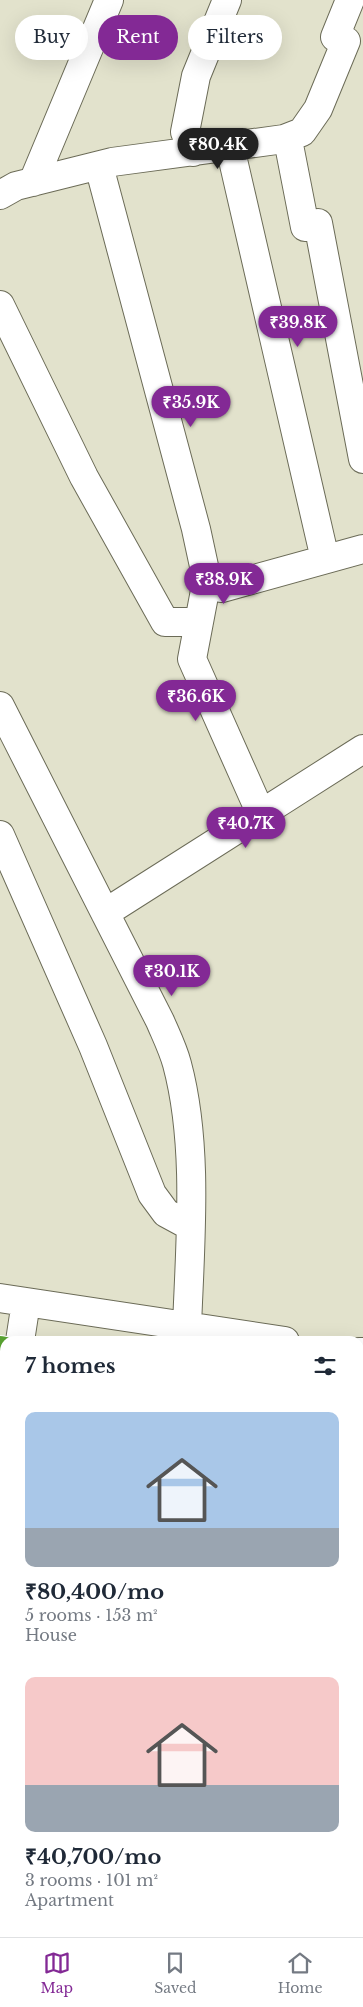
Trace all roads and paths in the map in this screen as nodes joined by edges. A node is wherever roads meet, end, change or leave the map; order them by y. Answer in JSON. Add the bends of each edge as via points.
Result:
{"nodes":[{"id":1,"x":109,"y":0,"type":"edge"},
{"id":2,"x":227,"y":0,"type":"edge"},
{"id":3,"x":350,"y":0,"type":"edge"},
{"id":4,"x":284,"y":139,"type":"junction"},
{"id":5,"x":230,"y":146,"type":"junction"},
{"id":6,"x":193,"y":152,"type":"junction"},
{"id":7,"x":99,"y":166,"type":"junction"},
{"id":8,"x":33,"y":182,"type":"junction"},
{"id":9,"x":0,"y":195,"type":"edge"},
{"id":10,"x":0,"y":306,"type":"edge"},
{"id":11,"x":363,"y":459,"type":"edge"},
{"id":12,"x":363,"y":549,"type":"edge"},
{"id":13,"x":325,"y":559,"type":"junction"},
{"id":14,"x":207,"y":580,"type":"junction"},
{"id":15,"x":199,"y":622,"type":"junction"},
{"id":16,"x":0,"y":706,"type":"edge"},
{"id":17,"x":363,"y":749,"type":"edge"},
{"id":18,"x":261,"y":814,"type":"junction"},
{"id":19,"x":0,"y":835,"type":"edge"},
{"id":20,"x":105,"y":913,"type":"junction"},
{"id":21,"x":190,"y":1226,"type":"junction"},
{"id":22,"x":0,"y":1298,"type":"edge"},
{"id":23,"x":26,"y":1302,"type":"junction"},
{"id":24,"x":187,"y":1327,"type":"junction"},
{"id":25,"x":21,"y":1336,"type":"edge"},
{"id":26,"x":250,"y":1336,"type":"edge"}],
"edges":[{"from":1,"to":8,"type":"street"},
{"from":2,"to":6,"type":"street","via":[[196,76],[185,132]]},
{"from":3,"to":4,"type":"street","via":[[318,109],[302,132]]},
{"from":4,"to":5,"type":"street"},
{"from":4,"to":11,"type":"street","via":[[289,145],[311,225]]},
{"from":5,"to":6,"type":"street"},
{"from":5,"to":13,"type":"street"},
{"from":6,"to":7,"type":"street"},
{"from":7,"to":8,"type":"street"},
{"from":7,"to":14,"type":"street"},
{"from":8,"to":9,"type":"street","via":[[16,186]]},
{"from":10,"to":15,"type":"street","via":[[84,477],[165,622]]},
{"from":12,"to":13,"type":"street"},
{"from":13,"to":14,"type":"street","via":[[222,588]]},
{"from":14,"to":15,"type":"street"},
{"from":15,"to":18,"type":"street","via":[[192,659]]},
{"from":16,"to":20,"type":"street"},
{"from":17,"to":18,"type":"street"},
{"from":18,"to":20,"type":"street"},
{"from":19,"to":21,"type":"street","via":[[93,1046],[152,1194],[166,1212]]},
{"from":20,"to":21,"type":"street","via":[[160,1021],[177,1062],[191,1155]]},
{"from":21,"to":24,"type":"street"},
{"from":22,"to":23,"type":"street"},
{"from":23,"to":24,"type":"street"},
{"from":23,"to":25,"type":"street"},
{"from":24,"to":26,"type":"street"}]}
